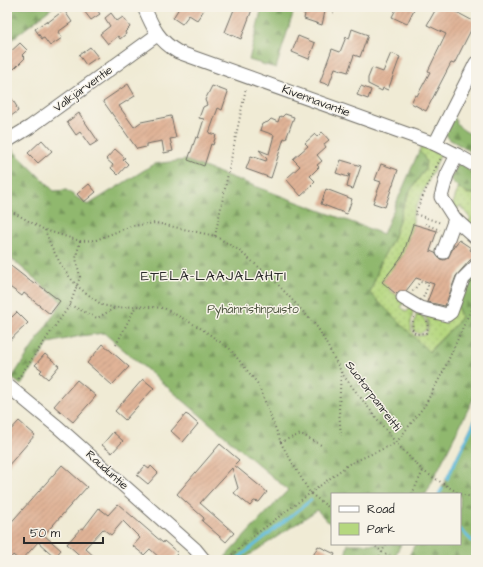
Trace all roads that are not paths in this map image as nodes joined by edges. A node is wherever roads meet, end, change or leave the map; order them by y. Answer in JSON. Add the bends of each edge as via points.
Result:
{"nodes":[{"id":1,"x":144,"y":7,"type":"edge"},
{"id":2,"x":157,"y":35,"type":"junction"},
{"id":3,"x":476,"y":62,"type":"edge"},
{"id":4,"x":7,"y":141,"type":"edge"},
{"id":5,"x":435,"y":144,"type":"junction"},
{"id":6,"x":457,"y":155,"type":"junction"},
{"id":7,"x":476,"y":166,"type":"edge"},
{"id":8,"x":450,"y":222,"type":"junction"},
{"id":9,"x":476,"y":238,"type":"edge"},
{"id":10,"x":443,"y":252,"type":"dead end"},
{"id":11,"x":476,"y":266,"type":"edge"},
{"id":12,"x":405,"y":299,"type":"road end"},
{"id":13,"x":9,"y":386,"type":"edge"},
{"id":14,"x":204,"y":560,"type":"edge"}],
"edges":[{"from":1,"to":2,"type":"street"},
{"from":2,"to":4,"type":"street","name":"Valkjärventie","via":[[30,128]]},
{"from":2,"to":5,"type":"street","name":"Kivennavantie","via":[[178,52]]},
{"from":3,"to":5,"type":"street"},
{"from":5,"to":6,"type":"street","name":"Kivennavantie"},
{"from":6,"to":7,"type":"street","name":"Kivennavantie"},
{"from":6,"to":8,"type":"street","via":[[447,174],[442,197]]},
{"from":8,"to":9,"type":"street"},
{"from":8,"to":10,"type":"street"},
{"from":11,"to":12,"type":"street","via":[[464,278],[451,312],[447,315],[420,308]]},
{"from":13,"to":14,"type":"street","name":"Rauduntie","via":[[195,549]]}]}
